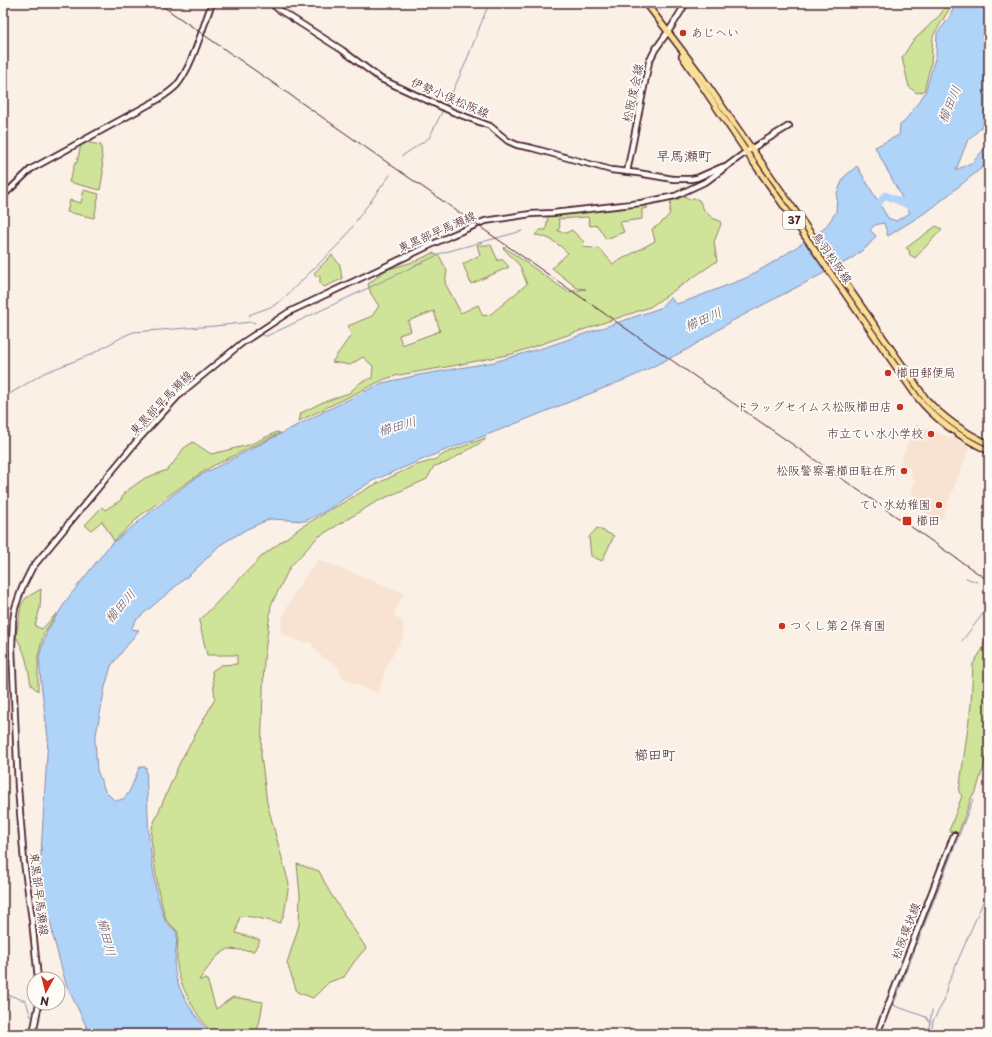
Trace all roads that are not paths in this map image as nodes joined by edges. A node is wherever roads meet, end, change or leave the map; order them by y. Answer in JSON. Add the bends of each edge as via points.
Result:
{"nodes":[{"id":1,"x":212,"y":3,"type":"edge"},
{"id":2,"x":271,"y":3,"type":"edge"},
{"id":3,"x":646,"y":3,"type":"edge"},
{"id":4,"x":686,"y":3,"type":"edge"},
{"id":5,"x":668,"y":32,"type":"junction"},
{"id":6,"x":789,"y":126,"type":"dead end"},
{"id":7,"x":753,"y":150,"type":"junction"},
{"id":8,"x":747,"y":154,"type":"junction"},
{"id":9,"x":728,"y":164,"type":"junction"},
{"id":10,"x":627,"y":172,"type":"junction"},
{"id":11,"x":3,"y":196,"type":"edge"},
{"id":12,"x":841,"y":283,"type":"junction"},
{"id":13,"x":989,"y":444,"type":"edge"},
{"id":14,"x":989,"y":452,"type":"edge"},
{"id":15,"x":954,"y":835,"type":"dead end"},
{"id":16,"x":37,"y":971,"type":"edge"},
{"id":17,"x":37,"y":1011,"type":"edge"},
{"id":18,"x":33,"y":1034,"type":"edge"},
{"id":19,"x":877,"y":1034,"type":"edge"}],
"edges":[{"from":1,"to":11,"type":"main road","via":[[188,67],[175,87],[159,99],[31,169]]},
{"from":2,"to":10,"type":"main road","name":"伊勢小俣松阪線","via":[[381,79],[490,126],[512,143],[604,169]]},
{"from":3,"to":5,"type":"main road","name":"鳥羽松阪線","number":"37"},
{"from":4,"to":5,"type":"main road","name":"松阪度会線"},
{"from":5,"to":7,"type":"main road","name":"鳥羽松阪線","number":"37"},
{"from":5,"to":8,"type":"main road","name":"鳥羽松阪線","number":"37"},
{"from":5,"to":10,"type":"main road","name":"松阪度会線","via":[[649,62]]},
{"from":6,"to":7,"type":"main road","name":"東黒部早馬瀬線"},
{"from":7,"to":8,"type":"main road","name":"東黒部早馬瀬線"},
{"from":7,"to":12,"type":"main road","name":"鳥羽松阪線","number":"37"},
{"from":8,"to":9,"type":"main road","name":"東黒部早馬瀬線"},
{"from":8,"to":12,"type":"main road","name":"鳥羽松阪線","number":"37"},
{"from":9,"to":10,"type":"main road","name":"伊勢小俣松阪線","via":[[691,180]]},
{"from":9,"to":16,"type":"main road","name":"東黒部早馬瀬線","via":[[707,181],[675,196],[641,203],[486,221],[452,235],[289,312],[258,332],[223,357],[181,393],[136,442],[32,568],[22,588],[14,615],[12,647],[20,816]]},
{"from":12,"to":13,"type":"main road","name":"鳥羽松阪線","number":"37","via":[[926,400],[956,426]]},
{"from":12,"to":14,"type":"main road","name":"鳥羽松阪線","number":"37","via":[[917,398],[950,430]]},
{"from":15,"to":19,"type":"main road","name":"松阪環状線"},
{"from":17,"to":18,"type":"main road"}]}
